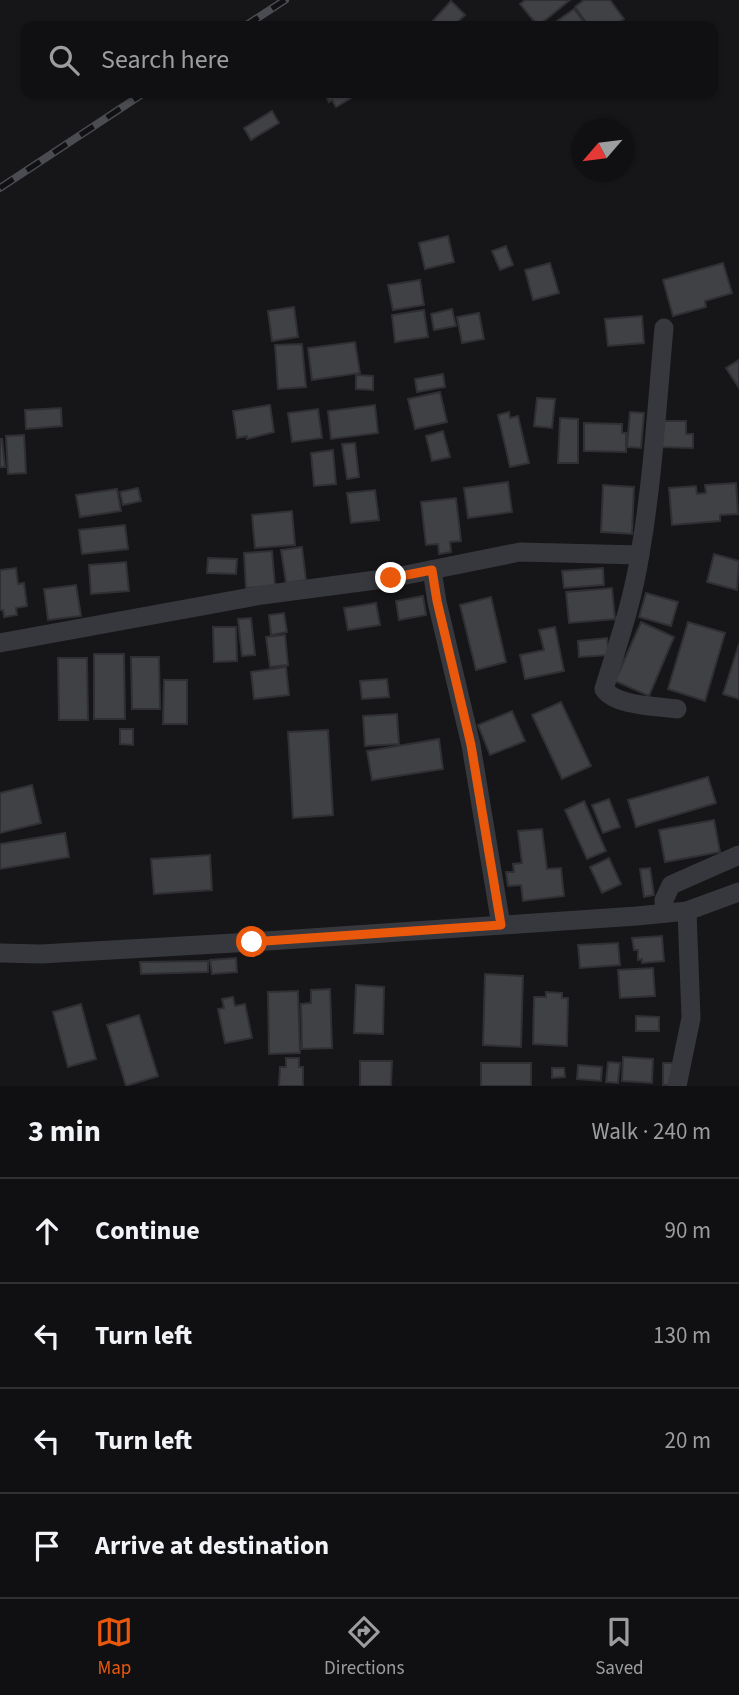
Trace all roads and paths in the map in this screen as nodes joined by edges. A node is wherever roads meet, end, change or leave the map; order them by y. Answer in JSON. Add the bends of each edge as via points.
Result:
{"nodes":[{"id":1,"x":664,"y":328,"type":"dead end"},
{"id":2,"x":640,"y":555,"type":"junction"},
{"id":3,"x":432,"y":570,"type":"junction"},
{"id":4,"x":0,"y":643,"type":"edge"},
{"id":5,"x":677,"y":709,"type":"dead end"},
{"id":6,"x":739,"y":855,"type":"edge"},
{"id":7,"x":739,"y":892,"type":"edge"},
{"id":8,"x":687,"y":911,"type":"junction"},
{"id":9,"x":665,"y":913,"type":"junction"},
{"id":10,"x":501,"y":925,"type":"junction"},
{"id":11,"x":0,"y":953,"type":"edge"},
{"id":12,"x":677,"y":1086,"type":"edge"}],
"edges":[{"from":1,"to":2,"type":"street"},
{"from":2,"to":3,"type":"street","via":[[520,552]]},
{"from":2,"to":5,"type":"street","via":[[627,617],[604,689],[618,700]]},
{"from":3,"to":4,"type":"street","via":[[262,595]]},
{"from":3,"to":10,"type":"street","via":[[471,745]]},
{"from":6,"to":9,"type":"street","via":[[671,885],[664,900]]},
{"from":7,"to":8,"type":"street"},
{"from":8,"to":9,"type":"street"},
{"from":8,"to":12,"type":"street","via":[[691,1018]]},
{"from":9,"to":10,"type":"street"},
{"from":10,"to":11,"type":"street"}]}
